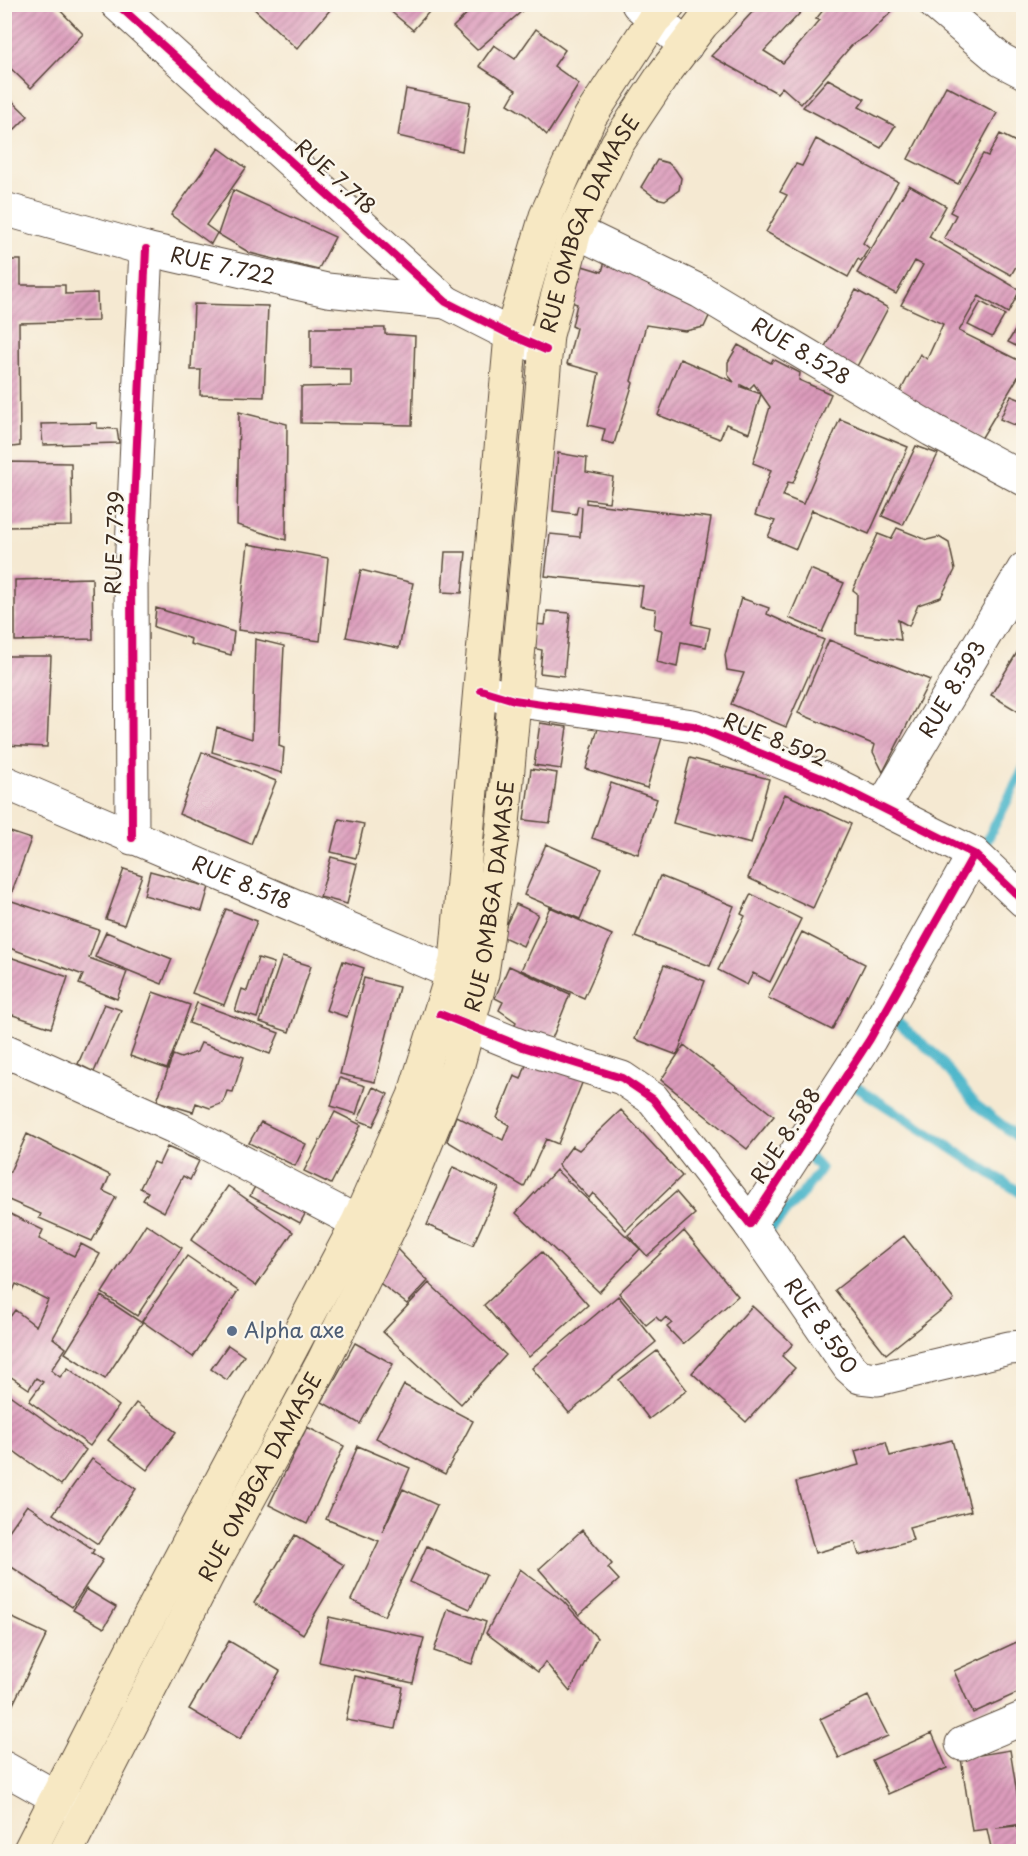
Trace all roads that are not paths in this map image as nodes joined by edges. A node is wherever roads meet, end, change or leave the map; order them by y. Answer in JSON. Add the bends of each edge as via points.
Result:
{"nodes":[{"id":1,"x":117,"y":4,"type":"edge"},
{"id":2,"x":722,"y":4,"type":"edge"},
{"id":3,"x":935,"y":4,"type":"edge"},
{"id":4,"x":654,"y":9,"type":"edge"},
{"id":5,"x":686,"y":46,"type":"junction"},
{"id":6,"x":1023,"y":72,"type":"edge"},
{"id":7,"x":4,"y":209,"type":"edge"},
{"id":8,"x":575,"y":231,"type":"junction"},
{"id":9,"x":146,"y":249,"type":"junction"},
{"id":10,"x":446,"y":302,"type":"junction"},
{"id":11,"x":511,"y":335,"type":"junction"},
{"id":12,"x":546,"y":350,"type":"junction"},
{"id":13,"x":1023,"y":479,"type":"edge"},
{"id":14,"x":1023,"y":569,"type":"edge"},
{"id":15,"x":481,"y":690,"type":"junction"},
{"id":16,"x":514,"y":700,"type":"junction"},
{"id":17,"x":4,"y":783,"type":"edge"},
{"id":18,"x":882,"y":808,"type":"junction"},
{"id":19,"x":132,"y":838,"type":"junction"},
{"id":20,"x":974,"y":854,"type":"junction"},
{"id":21,"x":1023,"y":901,"type":"edge"},
{"id":22,"x":467,"y":976,"type":"junction"},
{"id":23,"x":454,"y":1019,"type":"junction"},
{"id":24,"x":4,"y":1050,"type":"edge"},
{"id":25,"x":750,"y":1224,"type":"junction"},
{"id":26,"x":372,"y":1230,"type":"junction"},
{"id":27,"x":1023,"y":1347,"type":"edge"},
{"id":28,"x":1023,"y":1718,"type":"edge"},
{"id":29,"x":962,"y":1744,"type":"dead end"},
{"id":30,"x":4,"y":1768,"type":"edge"},
{"id":31,"x":71,"y":1806,"type":"junction"},
{"id":32,"x":29,"y":1851,"type":"edge"},
{"id":33,"x":66,"y":1851,"type":"edge"}],
"edges":[{"from":1,"to":10,"type":"street","name":"RUE 7.718"},
{"from":2,"to":5,"type":"main road","name":"RUE OMBGA DAMASE"},
{"from":3,"to":6,"type":"street","via":[[1001,60]]},
{"from":4,"to":5,"type":"street"},
{"from":4,"to":11,"type":"main road","name":"RUE OMBGA DAMASE","via":[[590,117],[546,216]]},
{"from":5,"to":8,"type":"main road","name":"RUE OMBGA DAMASE","via":[[617,144]]},
{"from":7,"to":9,"type":"street","name":"RUE 7.722"},
{"from":8,"to":12,"type":"main road","name":"RUE OMBGA DAMASE"},
{"from":8,"to":13,"type":"street","name":"RUE 8.528","via":[[701,292],[932,430]]},
{"from":9,"to":10,"type":"street","name":"RUE 7.722","via":[[327,290]]},
{"from":9,"to":19,"type":"street","name":"RUE 7.739","via":[[131,570]]},
{"from":10,"to":11,"type":"street","name":"RUE 7.718"},
{"from":11,"to":12,"type":"street","name":"RUE 7.718"},
{"from":11,"to":15,"type":"main road","name":"RUE OMBGA DAMASE"},
{"from":12,"to":16,"type":"main road","name":"RUE OMBGA DAMASE"},
{"from":14,"to":18,"type":"street","name":"RUE 8.593"},
{"from":15,"to":16,"type":"street","name":"RUE 8.592"},
{"from":15,"to":22,"type":"main road","name":"RUE OMBGA DAMASE","via":[[456,961]]},
{"from":16,"to":18,"type":"street","name":"RUE 8.592","via":[[693,726],[826,780]]},
{"from":16,"to":22,"type":"main road","name":"RUE OMBGA DAMASE","via":[[502,835]]},
{"from":17,"to":19,"type":"street","name":"RUE 8.518"},
{"from":18,"to":20,"type":"street","name":"RUE 8.592"},
{"from":19,"to":22,"type":"street","name":"RUE 8.518"},
{"from":20,"to":21,"type":"street","name":"RUE 8.592"},
{"from":20,"to":25,"type":"street","name":"RUE 8.588","via":[[870,1039]]},
{"from":22,"to":23,"type":"main road","name":"RUE OMBGA DAMASE"},
{"from":23,"to":25,"type":"street","name":"RUE 8.588","via":[[523,1047],[622,1078],[653,1099]]},
{"from":23,"to":26,"type":"main road","name":"RUE OMBGA DAMASE","via":[[414,1096]]},
{"from":24,"to":26,"type":"street","via":[[181,1130]]},
{"from":25,"to":27,"type":"street","name":"RUE 8.590","via":[[860,1377],[887,1378]]},
{"from":26,"to":31,"type":"main road","name":"RUE OMBGA DAMASE","via":[[135,1644]]},
{"from":28,"to":29,"type":"street"},
{"from":30,"to":31,"type":"street"},
{"from":31,"to":32,"type":"main road","name":"RUE OMBGA DAMASE"},
{"from":31,"to":33,"type":"main road","name":"RUE OMBGA DAMASE"}]}
